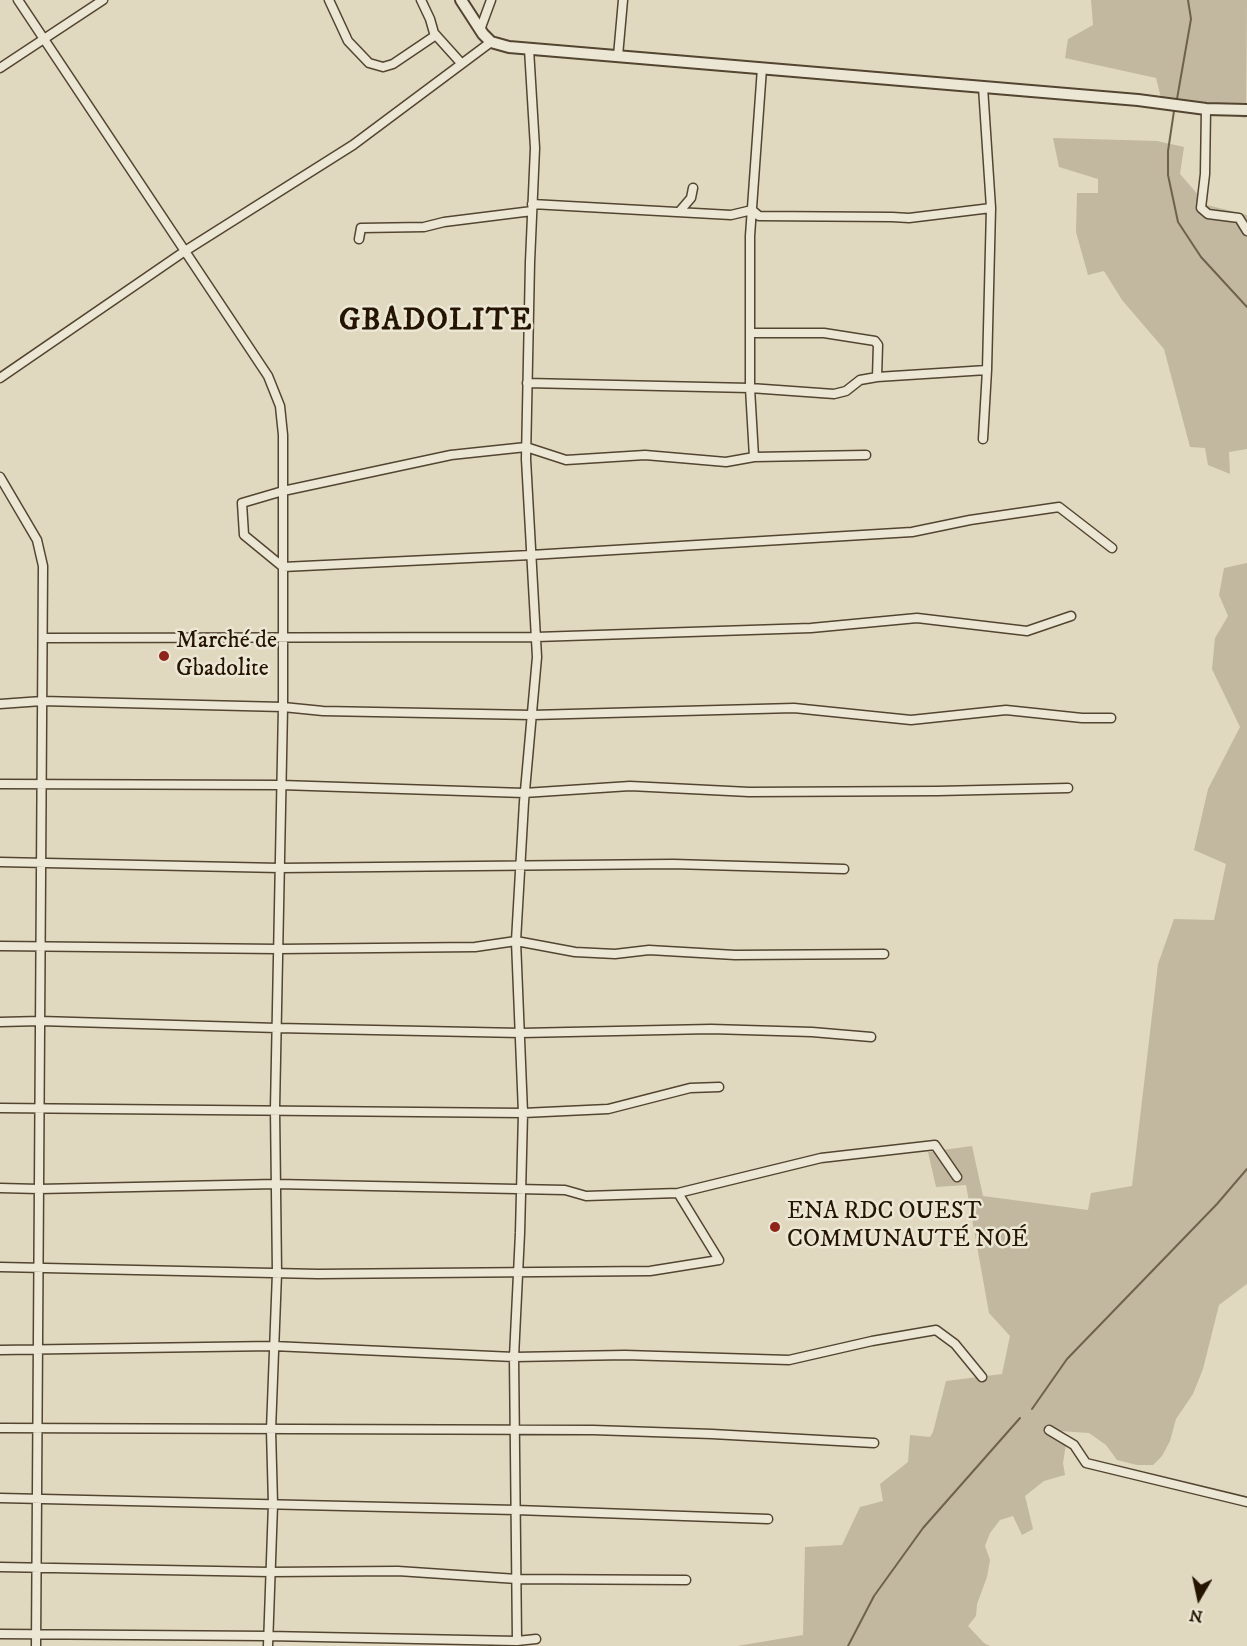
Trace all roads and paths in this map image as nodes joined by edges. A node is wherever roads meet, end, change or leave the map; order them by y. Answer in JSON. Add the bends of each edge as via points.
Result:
{"nodes":[{"id":1,"x":18,"y":0,"type":"edge"},
{"id":2,"x":103,"y":0,"type":"edge"},
{"id":3,"x":329,"y":0,"type":"edge"},
{"id":4,"x":421,"y":0,"type":"edge"},
{"id":5,"x":460,"y":0,"type":"edge"},
{"id":6,"x":491,"y":0,"type":"edge"},
{"id":7,"x":623,"y":0,"type":"edge"},
{"id":8,"x":480,"y":30,"type":"junction"},
{"id":9,"x":436,"y":35,"type":"junction"},
{"id":10,"x":44,"y":39,"type":"junction"},
{"id":11,"x":490,"y":42,"type":"junction"},
{"id":12,"x":529,"y":49,"type":"junction"},
{"id":13,"x":618,"y":56,"type":"junction"},
{"id":14,"x":461,"y":63,"type":"junction"},
{"id":15,"x":0,"y":68,"type":"edge"},
{"id":16,"x":762,"y":68,"type":"junction"},
{"id":17,"x":983,"y":87,"type":"junction"},
{"id":18,"x":1206,"y":109,"type":"junction"},
{"id":19,"x":1247,"y":110,"type":"edge"},
{"id":20,"x":693,"y":188,"type":"dead end"},
{"id":21,"x":532,"y":207,"type":"junction"},
{"id":22,"x":991,"y":208,"type":"junction"},
{"id":23,"x":752,"y":210,"type":"junction"},
{"id":24,"x":679,"y":212,"type":"junction"},
{"id":25,"x":1247,"y":231,"type":"edge"},
{"id":26,"x":359,"y":239,"type":"dead end"},
{"id":27,"x":185,"y":251,"type":"junction"},
{"id":28,"x":750,"y":333,"type":"junction"},
{"id":29,"x":987,"y":370,"type":"junction"},
{"id":30,"x":878,"y":377,"type":"junction"},
{"id":31,"x":0,"y":378,"type":"edge"},
{"id":32,"x":527,"y":383,"type":"junction"},
{"id":33,"x":750,"y":388,"type":"junction"},
{"id":34,"x":983,"y":439,"type":"dead end"},
{"id":35,"x":526,"y":447,"type":"junction"},
{"id":36,"x":866,"y":455,"type":"dead end"},
{"id":37,"x":754,"y":457,"type":"junction"},
{"id":38,"x":0,"y":477,"type":"edge"},
{"id":39,"x":283,"y":491,"type":"junction"},
{"id":40,"x":1112,"y":548,"type":"dead end"},
{"id":41,"x":531,"y":555,"type":"junction"},
{"id":42,"x":283,"y":567,"type":"junction"},
{"id":43,"x":1071,"y":616,"type":"dead end"},
{"id":44,"x":536,"y":637,"type":"junction"},
{"id":45,"x":283,"y":638,"type":"junction"},
{"id":46,"x":43,"y":639,"type":"junction"},
{"id":47,"x":42,"y":701,"type":"junction"},
{"id":48,"x":0,"y":704,"type":"edge"},
{"id":49,"x":283,"y":707,"type":"junction"},
{"id":50,"x":532,"y":715,"type":"junction"},
{"id":51,"x":1111,"y":718,"type":"dead end"},
{"id":52,"x":0,"y":784,"type":"edge"},
{"id":53,"x":42,"y":784,"type":"junction"},
{"id":54,"x":281,"y":785,"type":"junction"},
{"id":55,"x":1068,"y":788,"type":"dead end"},
{"id":56,"x":524,"y":793,"type":"junction"},
{"id":57,"x":0,"y":862,"type":"edge"},
{"id":58,"x":41,"y":862,"type":"junction"},
{"id":59,"x":520,"y":867,"type":"junction"},
{"id":60,"x":280,"y":868,"type":"junction"},
{"id":61,"x":844,"y":869,"type":"dead end"},
{"id":62,"x":516,"y":941,"type":"junction"},
{"id":63,"x":0,"y":946,"type":"edge"},
{"id":64,"x":41,"y":946,"type":"junction"},
{"id":65,"x":278,"y":949,"type":"junction"},
{"id":66,"x":884,"y":954,"type":"dead end"},
{"id":67,"x":40,"y":1021,"type":"junction"},
{"id":68,"x":0,"y":1022,"type":"edge"},
{"id":69,"x":277,"y":1029,"type":"junction"},
{"id":70,"x":521,"y":1033,"type":"junction"},
{"id":71,"x":871,"y":1037,"type":"dead end"},
{"id":72,"x":719,"y":1087,"type":"dead end"},
{"id":73,"x":0,"y":1108,"type":"edge"},
{"id":74,"x":40,"y":1108,"type":"junction"},
{"id":75,"x":275,"y":1109,"type":"junction"},
{"id":76,"x":523,"y":1113,"type":"junction"},
{"id":77,"x":957,"y":1177,"type":"dead end"},
{"id":78,"x":276,"y":1184,"type":"junction"},
{"id":79,"x":0,"y":1188,"type":"edge"},
{"id":80,"x":521,"y":1188,"type":"junction"},
{"id":81,"x":39,"y":1189,"type":"junction"},
{"id":82,"x":678,"y":1193,"type":"junction"},
{"id":83,"x":0,"y":1267,"type":"edge"},
{"id":84,"x":39,"y":1267,"type":"junction"},
{"id":85,"x":518,"y":1271,"type":"junction"},
{"id":86,"x":277,"y":1273,"type":"junction"},
{"id":87,"x":273,"y":1346,"type":"junction"},
{"id":88,"x":0,"y":1350,"type":"edge"},
{"id":89,"x":38,"y":1351,"type":"junction"},
{"id":90,"x":514,"y":1357,"type":"junction"},
{"id":91,"x":982,"y":1377,"type":"dead end"},
{"id":92,"x":0,"y":1428,"type":"edge"},
{"id":93,"x":38,"y":1428,"type":"junction"},
{"id":94,"x":271,"y":1430,"type":"junction"},
{"id":95,"x":1048,"y":1430,"type":"dead end"},
{"id":96,"x":515,"y":1431,"type":"junction"},
{"id":97,"x":874,"y":1443,"type":"dead end"},
{"id":98,"x":0,"y":1498,"type":"edge"},
{"id":99,"x":37,"y":1499,"type":"junction"},
{"id":100,"x":1247,"y":1502,"type":"edge"},
{"id":101,"x":273,"y":1504,"type":"junction"},
{"id":102,"x":516,"y":1510,"type":"junction"},
{"id":103,"x":768,"y":1520,"type":"dead end"},
{"id":104,"x":0,"y":1567,"type":"edge"},
{"id":105,"x":37,"y":1567,"type":"junction"},
{"id":106,"x":270,"y":1572,"type":"junction"},
{"id":107,"x":517,"y":1579,"type":"junction"},
{"id":108,"x":686,"y":1580,"type":"dead end"},
{"id":109,"x":0,"y":1634,"type":"edge"},
{"id":110,"x":36,"y":1634,"type":"junction"},
{"id":111,"x":268,"y":1636,"type":"junction"},
{"id":112,"x":536,"y":1639,"type":"dead end"},
{"id":113,"x":518,"y":1641,"type":"junction"},
{"id":114,"x":36,"y":1646,"type":"edge"},
{"id":115,"x":268,"y":1646,"type":"edge"}],
"edges":[{"from":1,"to":10,"type":"street"},
{"from":2,"to":10,"type":"street"},
{"from":3,"to":9,"type":"street","via":[[348,41],[369,63],[384,67],[393,64]]},
{"from":4,"to":9,"type":"street"},
{"from":5,"to":8,"type":"street"},
{"from":6,"to":8,"type":"street"},
{"from":7,"to":13,"type":"street"},
{"from":8,"to":11,"type":"street"},
{"from":9,"to":14,"type":"street"},
{"from":10,"to":15,"type":"street"},
{"from":10,"to":27,"type":"street"},
{"from":11,"to":12,"type":"street"},
{"from":11,"to":14,"type":"street"},
{"from":12,"to":13,"type":"street"},
{"from":12,"to":21,"type":"street","via":[[534,148]]},
{"from":13,"to":16,"type":"street"},
{"from":14,"to":27,"type":"street","via":[[353,145]]},
{"from":16,"to":17,"type":"street"},
{"from":16,"to":23,"type":"street"},
{"from":17,"to":18,"type":"street"},
{"from":17,"to":22,"type":"street"},
{"from":18,"to":19,"type":"street"},
{"from":18,"to":25,"type":"street","via":[[1201,208],[1208,214],[1239,218]]},
{"from":20,"to":24,"type":"street"},
{"from":21,"to":24,"type":"street"},
{"from":21,"to":26,"type":"street","via":[[424,227],[361,228]]},
{"from":21,"to":32,"type":"street"},
{"from":22,"to":23,"type":"street","via":[[909,218],[759,216]]},
{"from":22,"to":29,"type":"street"},
{"from":23,"to":24,"type":"street","via":[[731,215]]},
{"from":23,"to":28,"type":"street"},
{"from":27,"to":31,"type":"street"},
{"from":27,"to":39,"type":"street","via":[[268,376],[280,406]]},
{"from":28,"to":30,"type":"street","via":[[824,333],[875,341]]},
{"from":28,"to":33,"type":"street"},
{"from":29,"to":30,"type":"street"},
{"from":29,"to":34,"type":"street"},
{"from":30,"to":33,"type":"street","via":[[860,380],[846,391],[834,394]]},
{"from":32,"to":33,"type":"street"},
{"from":32,"to":35,"type":"street"},
{"from":33,"to":37,"type":"street"},
{"from":35,"to":37,"type":"street","via":[[566,460],[645,455],[726,462]]},
{"from":35,"to":39,"type":"street","via":[[451,455]]},
{"from":35,"to":41,"type":"street"},
{"from":36,"to":37,"type":"street"},
{"from":38,"to":46,"type":"street","via":[[38,540],[43,567]]},
{"from":39,"to":42,"type":"street"},
{"from":39,"to":42,"type":"street","via":[[242,503],[244,536]]},
{"from":40,"to":41,"type":"street","via":[[1059,507],[912,532]]},
{"from":41,"to":42,"type":"street"},
{"from":41,"to":44,"type":"street"},
{"from":42,"to":45,"type":"street"},
{"from":43,"to":44,"type":"street","via":[[1027,631],[917,618],[811,628]]},
{"from":44,"to":45,"type":"street"},
{"from":44,"to":50,"type":"street"},
{"from":45,"to":46,"type":"street"},
{"from":45,"to":49,"type":"street"},
{"from":46,"to":47,"type":"street"},
{"from":47,"to":48,"type":"street"},
{"from":47,"to":49,"type":"street"},
{"from":47,"to":53,"type":"street"},
{"from":49,"to":50,"type":"street"},
{"from":49,"to":54,"type":"street"},
{"from":50,"to":51,"type":"street","via":[[794,708],[911,720],[1006,710]]},
{"from":50,"to":56,"type":"street"},
{"from":52,"to":53,"type":"street"},
{"from":53,"to":54,"type":"street"},
{"from":53,"to":58,"type":"street"},
{"from":54,"to":56,"type":"street"},
{"from":54,"to":60,"type":"street"},
{"from":55,"to":56,"type":"street","via":[[749,792],[630,786]]},
{"from":56,"to":59,"type":"street"},
{"from":57,"to":58,"type":"street"},
{"from":58,"to":60,"type":"street"},
{"from":58,"to":64,"type":"street"},
{"from":59,"to":60,"type":"street"},
{"from":59,"to":61,"type":"street","via":[[673,864]]},
{"from":59,"to":62,"type":"street"},
{"from":60,"to":65,"type":"street"},
{"from":62,"to":65,"type":"street","via":[[476,947]]},
{"from":62,"to":66,"type":"street","via":[[575,952],[615,954],[649,950],[735,955]]},
{"from":62,"to":70,"type":"street"},
{"from":63,"to":64,"type":"street"},
{"from":64,"to":65,"type":"street"},
{"from":64,"to":67,"type":"street"},
{"from":65,"to":69,"type":"street"},
{"from":67,"to":68,"type":"street"},
{"from":67,"to":69,"type":"street"},
{"from":67,"to":74,"type":"street"},
{"from":69,"to":70,"type":"street"},
{"from":69,"to":75,"type":"street"},
{"from":70,"to":71,"type":"street","via":[[711,1029]]},
{"from":70,"to":76,"type":"street"},
{"from":72,"to":76,"type":"street","via":[[690,1088],[608,1109]]},
{"from":73,"to":74,"type":"street"},
{"from":74,"to":75,"type":"street"},
{"from":74,"to":81,"type":"street"},
{"from":75,"to":76,"type":"street"},
{"from":75,"to":78,"type":"street"},
{"from":76,"to":80,"type":"street"},
{"from":77,"to":82,"type":"street","via":[[934,1145],[821,1158]]},
{"from":78,"to":80,"type":"street"},
{"from":78,"to":81,"type":"street"},
{"from":78,"to":86,"type":"street"},
{"from":79,"to":81,"type":"street"},
{"from":80,"to":82,"type":"street","via":[[565,1190],[586,1196]]},
{"from":80,"to":85,"type":"street"},
{"from":81,"to":84,"type":"street"},
{"from":82,"to":85,"type":"street","via":[[719,1260],[650,1271]]},
{"from":83,"to":84,"type":"street"},
{"from":84,"to":86,"type":"street"},
{"from":84,"to":89,"type":"street"},
{"from":85,"to":86,"type":"street"},
{"from":85,"to":90,"type":"street"},
{"from":86,"to":87,"type":"street"},
{"from":87,"to":89,"type":"street"},
{"from":87,"to":90,"type":"street"},
{"from":87,"to":94,"type":"street"},
{"from":88,"to":89,"type":"street"},
{"from":89,"to":93,"type":"street"},
{"from":90,"to":91,"type":"street","via":[[625,1355],[789,1360],[936,1330],[955,1344]]},
{"from":90,"to":96,"type":"street"},
{"from":92,"to":93,"type":"street"},
{"from":93,"to":94,"type":"street"},
{"from":93,"to":99,"type":"street"},
{"from":94,"to":96,"type":"street"},
{"from":94,"to":101,"type":"street"},
{"from":95,"to":100,"type":"street","via":[[1074,1445],[1086,1462]]},
{"from":96,"to":97,"type":"street","via":[[593,1430]]},
{"from":96,"to":102,"type":"street"},
{"from":98,"to":99,"type":"street"},
{"from":99,"to":101,"type":"street"},
{"from":99,"to":105,"type":"street"},
{"from":101,"to":102,"type":"street"},
{"from":101,"to":106,"type":"street"},
{"from":102,"to":103,"type":"street"},
{"from":102,"to":107,"type":"street"},
{"from":104,"to":105,"type":"street"},
{"from":105,"to":106,"type":"street"},
{"from":105,"to":110,"type":"street"},
{"from":106,"to":107,"type":"street","via":[[398,1571]]},
{"from":106,"to":111,"type":"street"},
{"from":107,"to":108,"type":"street"},
{"from":107,"to":113,"type":"street"},
{"from":109,"to":110,"type":"street"},
{"from":110,"to":111,"type":"street"},
{"from":110,"to":114,"type":"street"},
{"from":111,"to":113,"type":"street"},
{"from":111,"to":115,"type":"street"},
{"from":112,"to":113,"type":"street"}]}
